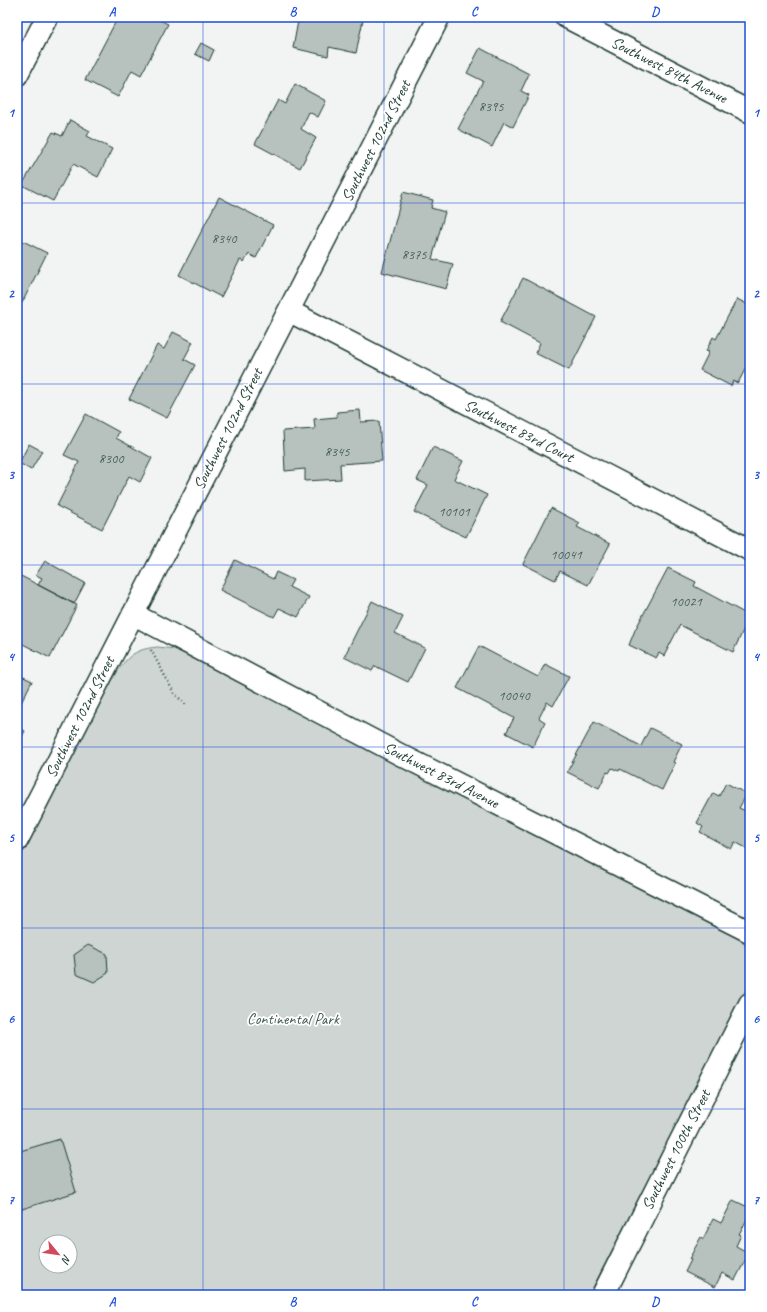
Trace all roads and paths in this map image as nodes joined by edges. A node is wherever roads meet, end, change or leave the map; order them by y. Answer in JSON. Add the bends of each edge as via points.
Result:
{"nodes":[{"id":1,"x":47,"y":17,"type":"edge"},
{"id":2,"x":439,"y":17,"type":"edge"},
{"id":3,"x":566,"y":17,"type":"edge"},
{"id":4,"x":17,"y":75,"type":"edge"},
{"id":5,"x":750,"y":112,"type":"edge"},
{"id":6,"x":289,"y":311,"type":"junction"},
{"id":7,"x":750,"y":550,"type":"edge"},
{"id":8,"x":133,"y":614,"type":"junction"},
{"id":9,"x":150,"y":648,"type":"dead end"},
{"id":10,"x":187,"y":706,"type":"dead end"},
{"id":11,"x":17,"y":841,"type":"edge"},
{"id":12,"x":750,"y":932,"type":"edge"},
{"id":13,"x":750,"y":1004,"type":"edge"},
{"id":14,"x":603,"y":1295,"type":"edge"}],
"edges":[{"from":1,"to":4,"type":"street"},
{"from":2,"to":6,"type":"street","name":"Southwest 102nd Street"},
{"from":3,"to":5,"type":"street","name":"Southwest 84th Avenue"},
{"from":6,"to":7,"type":"street","name":"Southwest 83rd Court"},
{"from":6,"to":8,"type":"street","name":"Southwest 102nd Street"},
{"from":8,"to":11,"type":"street","name":"Southwest 102nd Street"},
{"from":8,"to":12,"type":"street","name":"Southwest 83rd Avenue","via":[[399,754]]},
{"from":9,"to":10,"type":"path","via":[[174,693]]},
{"from":13,"to":14,"type":"street","name":"Southwest 100th Street"}]}
